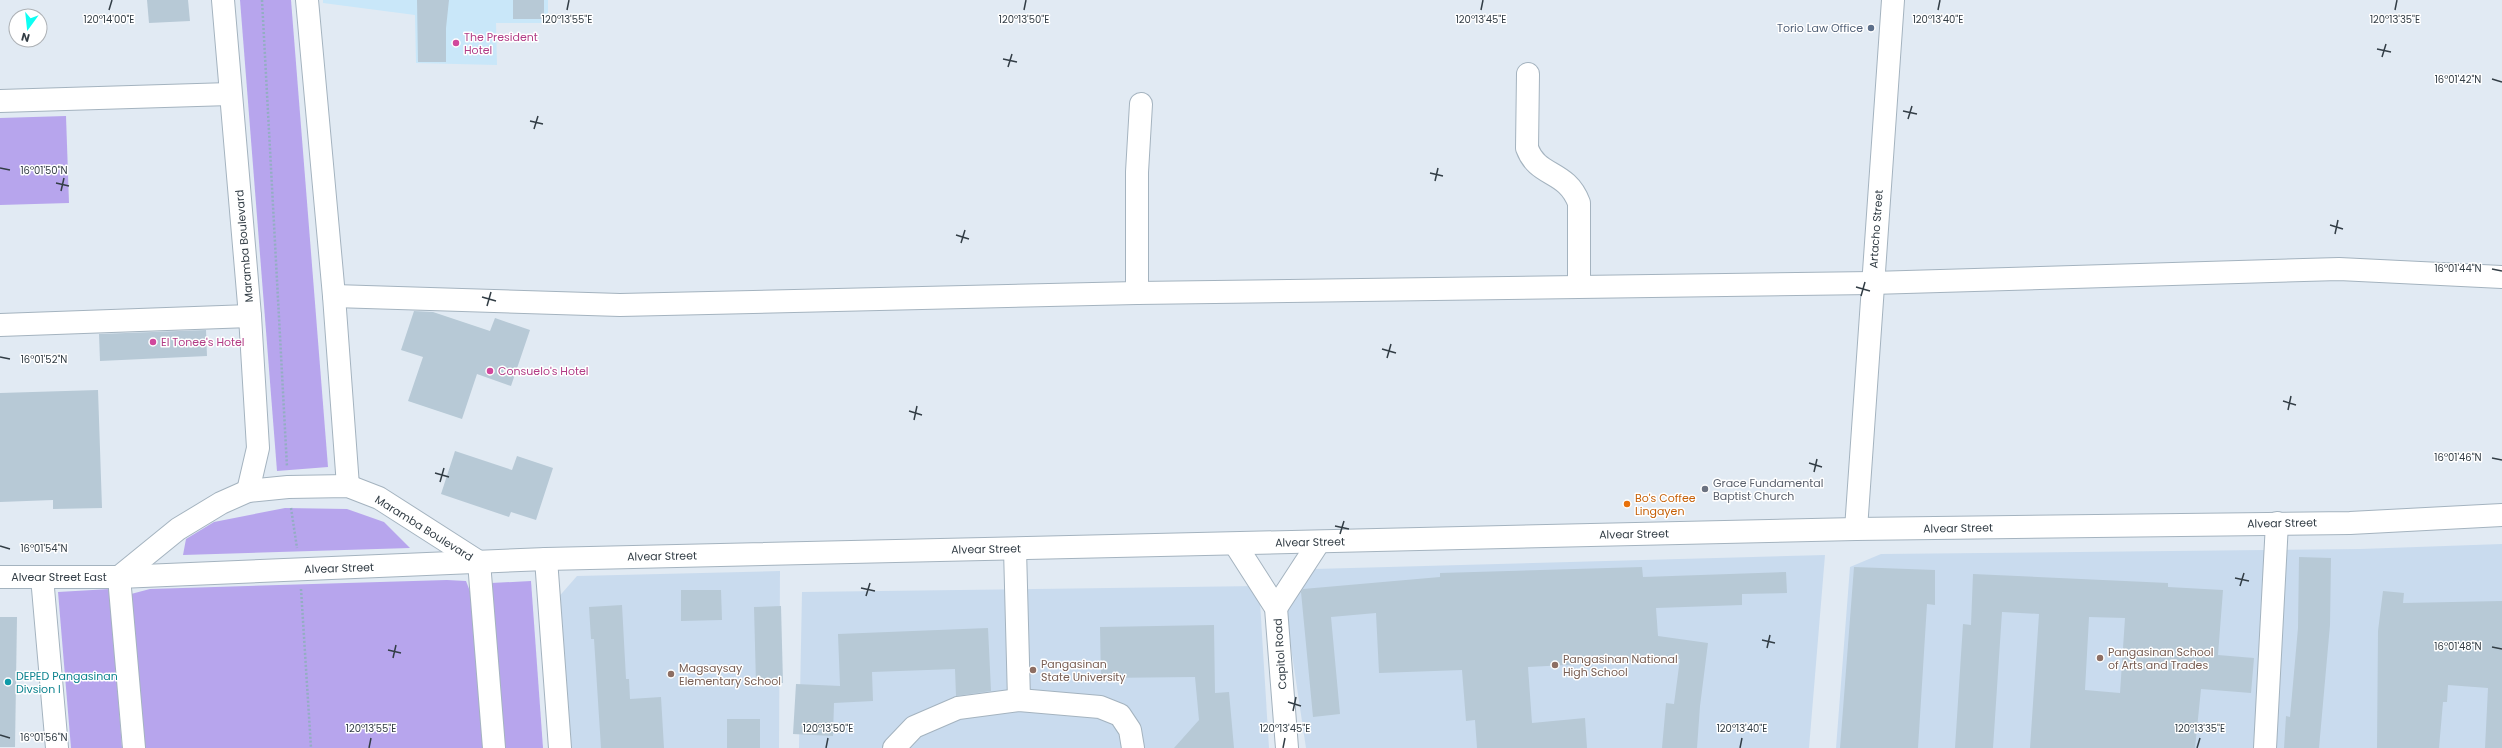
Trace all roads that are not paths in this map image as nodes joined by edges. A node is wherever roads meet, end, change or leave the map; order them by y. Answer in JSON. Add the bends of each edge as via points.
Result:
{"nodes":[{"id":1,"x":223,"y":0,"type":"edge"},
{"id":2,"x":307,"y":0,"type":"edge"},
{"id":3,"x":1892,"y":0,"type":"edge"},
{"id":4,"x":1528,"y":74,"type":"dead end"},
{"id":5,"x":230,"y":94,"type":"junction"},
{"id":6,"x":0,"y":101,"type":"edge"},
{"id":7,"x":1141,"y":104,"type":"dead end"},
{"id":8,"x":2502,"y":277,"type":"edge"},
{"id":9,"x":1872,"y":283,"type":"junction"},
{"id":10,"x":1579,"y":286,"type":"junction"},
{"id":11,"x":1137,"y":293,"type":"junction"},
{"id":12,"x":334,"y":296,"type":"junction"},
{"id":13,"x":250,"y":316,"type":"junction"},
{"id":14,"x":0,"y":326,"type":"edge"},
{"id":15,"x":348,"y":486,"type":"junction"},
{"id":16,"x":248,"y":491,"type":"junction"},
{"id":17,"x":2502,"y":515,"type":"edge"},
{"id":18,"x":2278,"y":523,"type":"junction"},
{"id":19,"x":1856,"y":529,"type":"junction"},
{"id":20,"x":1320,"y":542,"type":"junction"},
{"id":21,"x":1235,"y":544,"type":"junction"},
{"id":22,"x":1015,"y":549,"type":"junction"},
{"id":23,"x":546,"y":559,"type":"junction"},
{"id":24,"x":479,"y":562,"type":"junction"},
{"id":25,"x":0,"y":577,"type":"edge"},
{"id":26,"x":42,"y":577,"type":"junction"},
{"id":27,"x":118,"y":577,"type":"junction"},
{"id":28,"x":1276,"y":608,"type":"junction"},
{"id":29,"x":1019,"y":700,"type":"junction"},
{"id":30,"x":57,"y":748,"type":"edge"},
{"id":31,"x":134,"y":748,"type":"edge"},
{"id":32,"x":494,"y":748,"type":"edge"},
{"id":33,"x":560,"y":748,"type":"edge"},
{"id":34,"x":894,"y":748,"type":"edge"},
{"id":35,"x":1133,"y":748,"type":"edge"},
{"id":36,"x":1287,"y":748,"type":"edge"},
{"id":37,"x":2265,"y":748,"type":"edge"}],
"edges":[{"from":1,"to":5,"type":"street","name":"Maramba Boulevard"},
{"from":2,"to":12,"type":"street"},
{"from":3,"to":9,"type":"street","name":"Artacho Street"},
{"from":4,"to":10,"type":"street","via":[[1527,148],[1530,157],[1541,167],[1568,182],[1579,204]]},
{"from":5,"to":6,"type":"street"},
{"from":5,"to":13,"type":"street","name":"Maramba Boulevard"},
{"from":7,"to":11,"type":"street","via":[[1137,172]]},
{"from":8,"to":9,"type":"street","via":[[2339,269]]},
{"from":9,"to":10,"type":"street"},
{"from":9,"to":19,"type":"street","name":"Artacho Street"},
{"from":10,"to":11,"type":"street"},
{"from":11,"to":12,"type":"street","via":[[620,305]]},
{"from":12,"to":15,"type":"street"},
{"from":13,"to":14,"type":"street"},
{"from":13,"to":16,"type":"street","name":"Maramba Boulevard","via":[[258,448]]},
{"from":15,"to":16,"type":"street","name":"Maramba Boulevard"},
{"from":15,"to":24,"type":"street","name":"Maramba Boulevard","via":[[379,498]]},
{"from":16,"to":27,"type":"street","name":"Maramba Boulevard","via":[[221,503],[178,529]]},
{"from":17,"to":18,"type":"street","name":"Alvear Street","via":[[2350,523]]},
{"from":18,"to":19,"type":"street","name":"Alvear Street"},
{"from":18,"to":37,"type":"street"},
{"from":19,"to":20,"type":"street","name":"Alvear Street"},
{"from":20,"to":21,"type":"street","name":"Alvear Street"},
{"from":20,"to":28,"type":"street","name":"Capitol Road"},
{"from":21,"to":22,"type":"street","name":"Alvear Street"},
{"from":21,"to":28,"type":"street","name":"Capitol Road"},
{"from":22,"to":23,"type":"street","name":"Alvear Street"},
{"from":22,"to":29,"type":"street"},
{"from":23,"to":24,"type":"street","name":"Alvear Street"},
{"from":23,"to":33,"type":"street"},
{"from":24,"to":27,"type":"street","name":"Alvear Street"},
{"from":24,"to":32,"type":"street"},
{"from":25,"to":26,"type":"street","name":"Alvear Street East"},
{"from":26,"to":27,"type":"street","name":"Alvear Street East"},
{"from":26,"to":30,"type":"street"},
{"from":27,"to":31,"type":"street"},
{"from":28,"to":36,"type":"street","name":"Capitol Road"},
{"from":29,"to":34,"type":"street","via":[[958,708],[914,726]]},
{"from":29,"to":35,"type":"street","via":[[1070,704],[1107,710],[1120,715],[1130,730]]}]}
